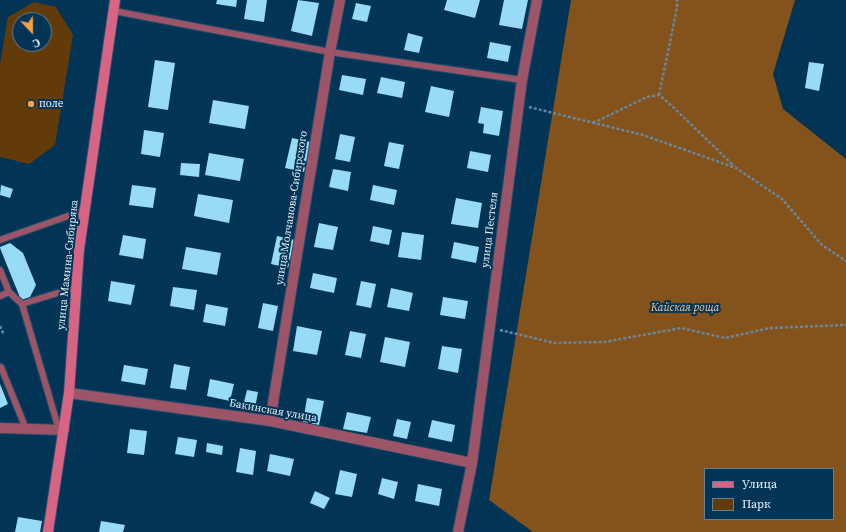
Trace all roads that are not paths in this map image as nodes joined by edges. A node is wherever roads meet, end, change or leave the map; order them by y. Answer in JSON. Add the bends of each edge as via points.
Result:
{"nodes":[{"id":1,"x":116,"y":0,"type":"edge"},
{"id":2,"x":340,"y":0,"type":"edge"},
{"id":3,"x":537,"y":0,"type":"edge"},
{"id":4,"x":114,"y":11,"type":"junction"},
{"id":5,"x":330,"y":52,"type":"junction"},
{"id":6,"x":522,"y":80,"type":"junction"},
{"id":7,"x":85,"y":210,"type":"junction"},
{"id":8,"x":0,"y":240,"type":"edge"},
{"id":9,"x":0,"y":270,"type":"edge"},
{"id":10,"x":77,"y":287,"type":"junction"},
{"id":11,"x":9,"y":292,"type":"junction"},
{"id":12,"x":0,"y":296,"type":"edge"},
{"id":13,"x":22,"y":304,"type":"junction"},
{"id":14,"x":0,"y":367,"type":"edge"},
{"id":15,"x":69,"y":393,"type":"junction"},
{"id":16,"x":270,"y":421,"type":"junction"},
{"id":17,"x":0,"y":428,"type":"edge"},
{"id":18,"x":26,"y":429,"type":"junction"},
{"id":19,"x":62,"y":430,"type":"junction"},
{"id":20,"x":472,"y":463,"type":"junction"},
{"id":21,"x":48,"y":532,"type":"edge"},
{"id":22,"x":458,"y":532,"type":"edge"}],
"edges":[{"from":1,"to":4,"type":"street","name":"улица Мамина-Сибиряка"},
{"from":2,"to":5,"type":"street","name":"улица Молчанова-Сибирского"},
{"from":3,"to":6,"type":"street","name":"улица Пестеля"},
{"from":4,"to":5,"type":"lane"},
{"from":4,"to":7,"type":"street","name":"улица Мамина-Сибиряка"},
{"from":5,"to":6,"type":"lane"},
{"from":5,"to":16,"type":"street","name":"улица Молчанова-Сибирского"},
{"from":6,"to":20,"type":"street","name":"улица Пестеля"},
{"from":7,"to":8,"type":"lane"},
{"from":7,"to":10,"type":"street","name":"улица Мамина-Сибиряка"},
{"from":9,"to":11,"type":"lane"},
{"from":10,"to":13,"type":"lane"},
{"from":10,"to":15,"type":"street","name":"улица Мамина-Сибиряка"},
{"from":11,"to":12,"type":"lane"},
{"from":11,"to":13,"type":"lane"},
{"from":13,"to":19,"type":"lane"},
{"from":14,"to":18,"type":"lane"},
{"from":15,"to":16,"type":"street","name":"Бакинская улица"},
{"from":15,"to":19,"type":"street","name":"улица Мамина-Сибиряка"},
{"from":16,"to":20,"type":"street","name":"Бакинская улица"},
{"from":17,"to":18,"type":"street"},
{"from":18,"to":19,"type":"street"},
{"from":19,"to":21,"type":"street","name":"улица Мамина-Сибиряка"},
{"from":20,"to":22,"type":"street","name":"улица Пестеля"}]}
